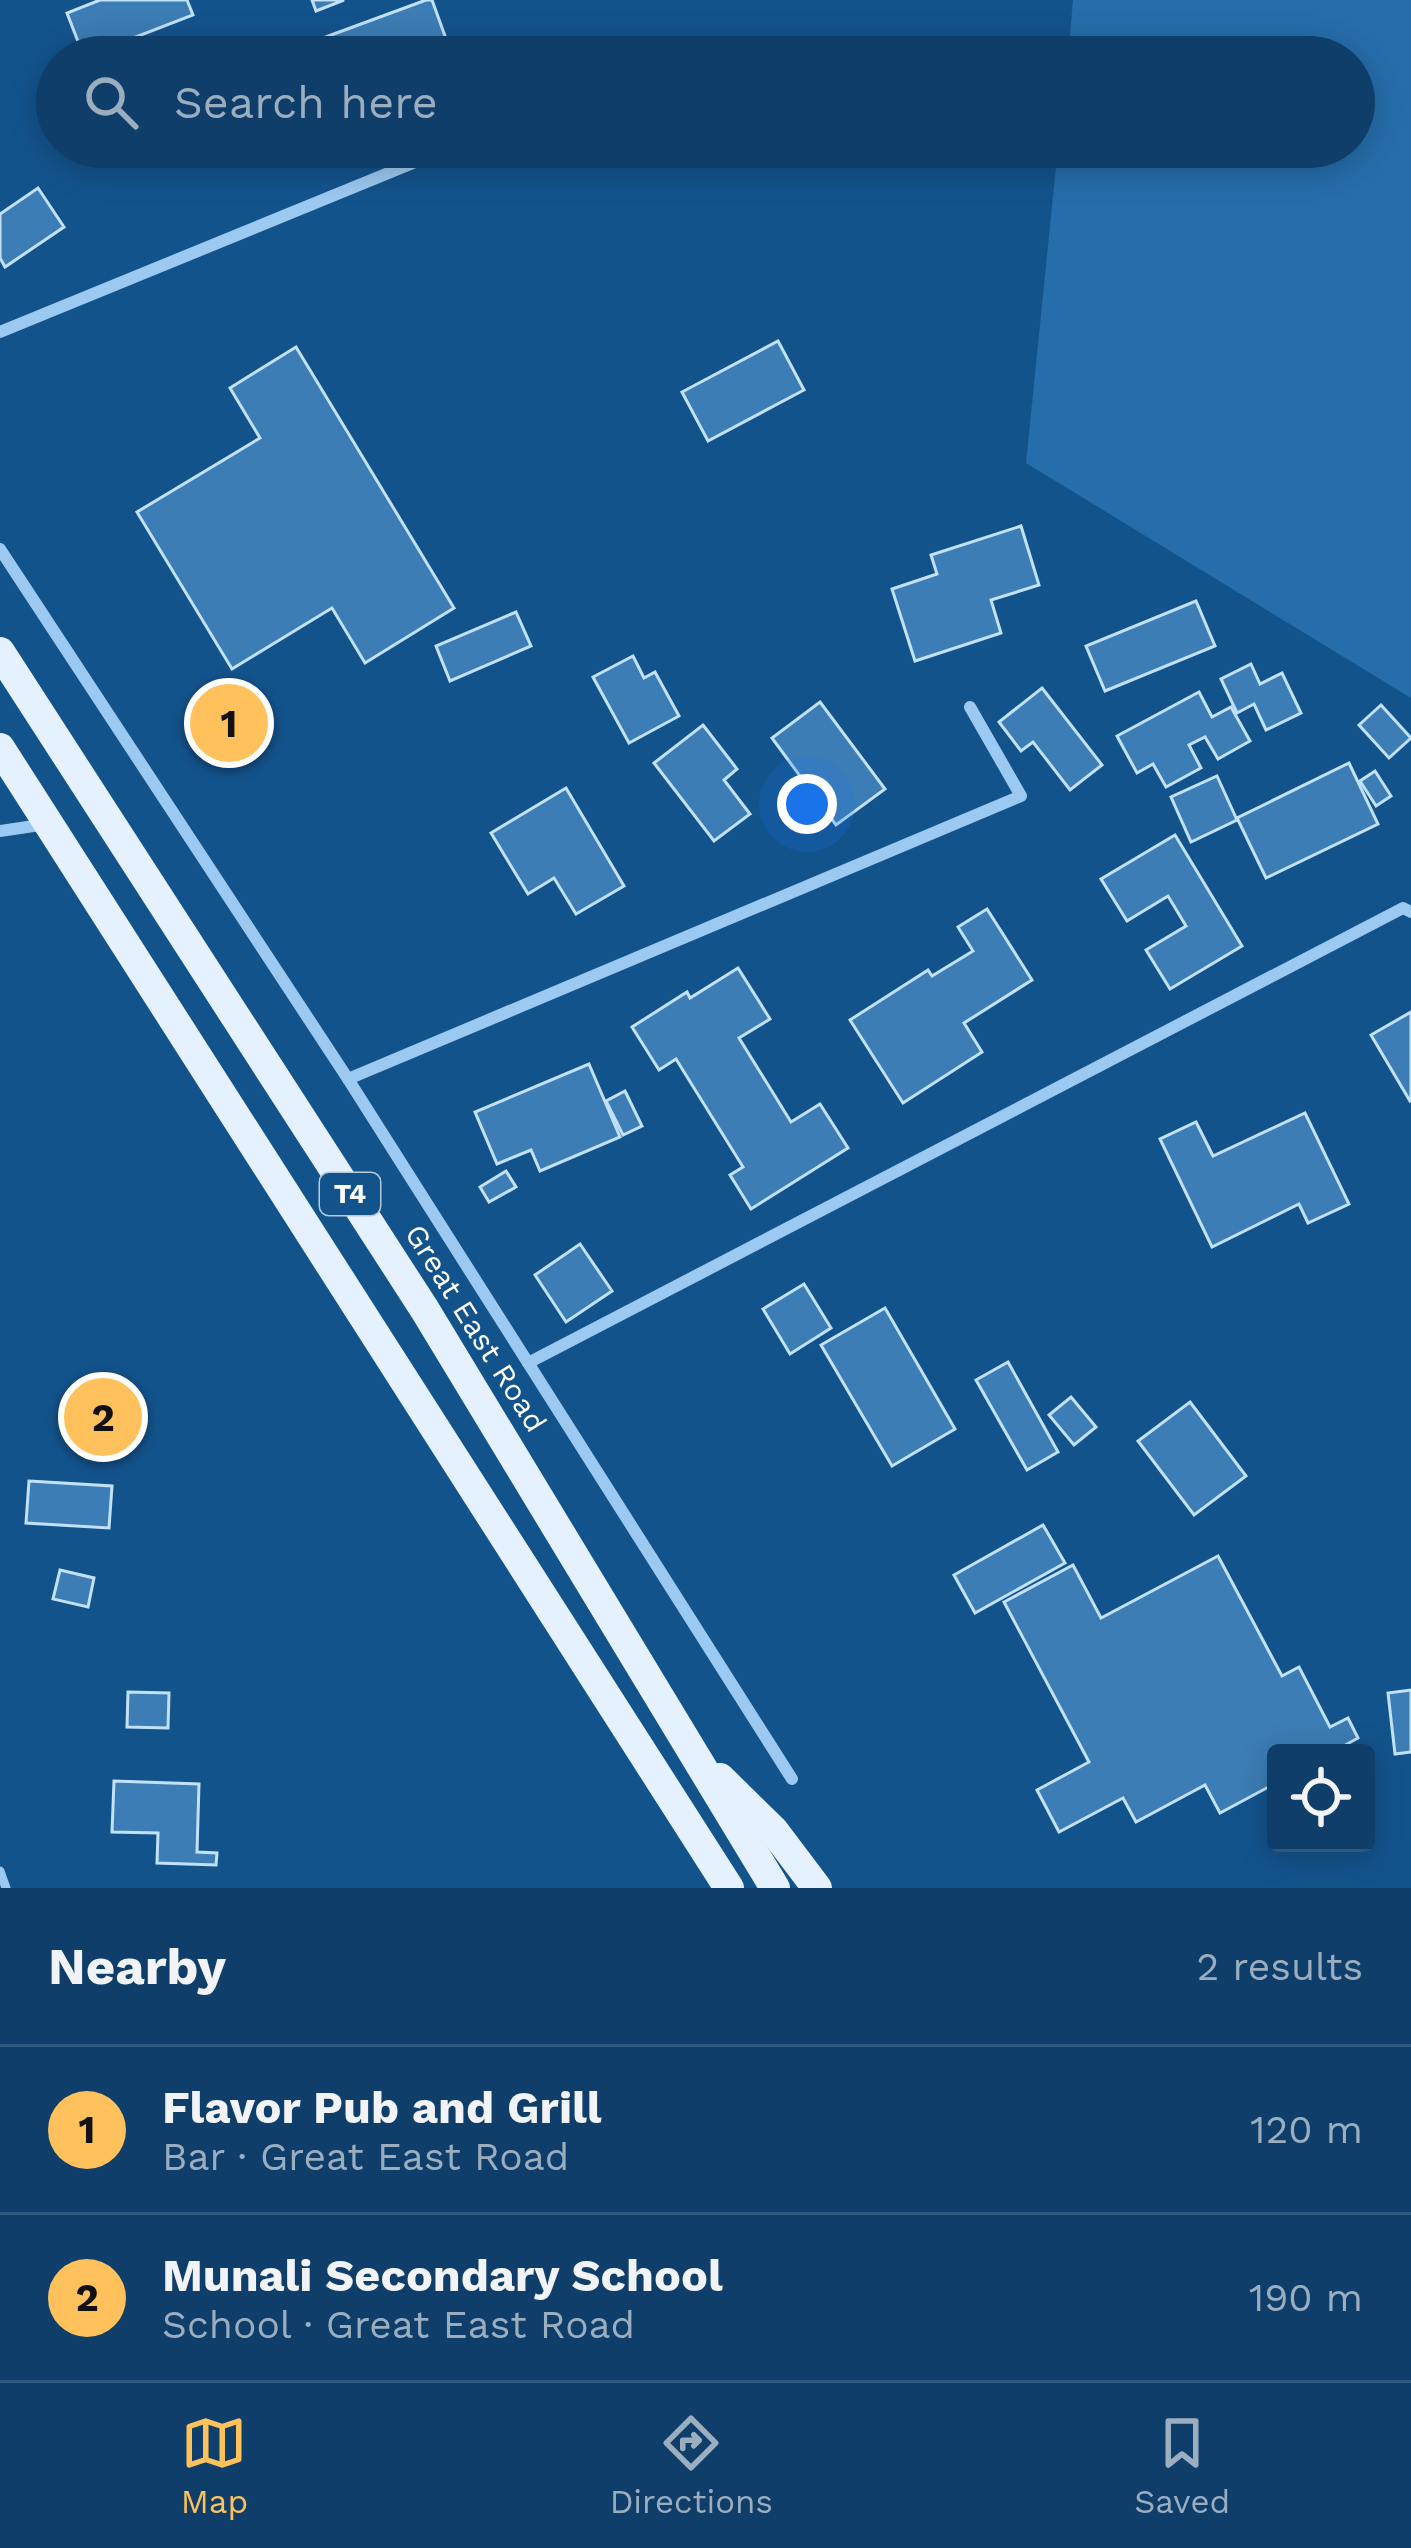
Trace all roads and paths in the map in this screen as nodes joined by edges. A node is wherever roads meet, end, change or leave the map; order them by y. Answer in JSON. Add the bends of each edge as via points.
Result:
{"nodes":[{"id":1,"x":401,"y":168,"type":"edge"},
{"id":2,"x":0,"y":332,"type":"edge"},
{"id":3,"x":0,"y":549,"type":"edge"},
{"id":4,"x":0,"y":652,"type":"edge"},
{"id":5,"x":970,"y":707,"type":"dead end"},
{"id":6,"x":0,"y":748,"type":"edge"},
{"id":7,"x":49,"y":824,"type":"junction"},
{"id":8,"x":0,"y":831,"type":"edge"},
{"id":9,"x":1411,"y":911,"type":"edge"},
{"id":10,"x":348,"y":1079,"type":"junction"},
{"id":11,"x":528,"y":1363,"type":"junction"},
{"id":12,"x":686,"y":1744,"type":"junction"},
{"id":13,"x":792,"y":1779,"type":"dead end"},
{"id":14,"x":660,"y":1780,"type":"junction"},
{"id":15,"x":0,"y":1871,"type":"edge"},
{"id":16,"x":6,"y":1888,"type":"edge"},
{"id":17,"x":705,"y":1888,"type":"edge"},
{"id":18,"x":729,"y":1888,"type":"edge"},
{"id":19,"x":775,"y":1888,"type":"edge"},
{"id":20,"x":817,"y":1888,"type":"edge"}],
"edges":[{"from":1,"to":2,"type":"street"},
{"from":3,"to":10,"type":"street"},
{"from":4,"to":12,"type":"main road","name":"Great East Road","number":"T4","via":[[425,1310]]},
{"from":5,"to":10,"type":"street","via":[[1021,796]]},
{"from":6,"to":7,"type":"main road","number":"T4"},
{"from":7,"to":8,"type":"street"},
{"from":7,"to":14,"type":"main road","number":"T4"},
{"from":9,"to":11,"type":"street","via":[[1403,908]]},
{"from":10,"to":11,"type":"street"},
{"from":11,"to":13,"type":"street"},
{"from":12,"to":19,"type":"main road","name":"Great East Road","number":"T4"},
{"from":12,"to":20,"type":"main road","name":"Great East Road","number":"T4"},
{"from":14,"to":17,"type":"main road","number":"T4"},
{"from":14,"to":18,"type":"main road","number":"T4"},
{"from":15,"to":16,"type":"lane"}]}
